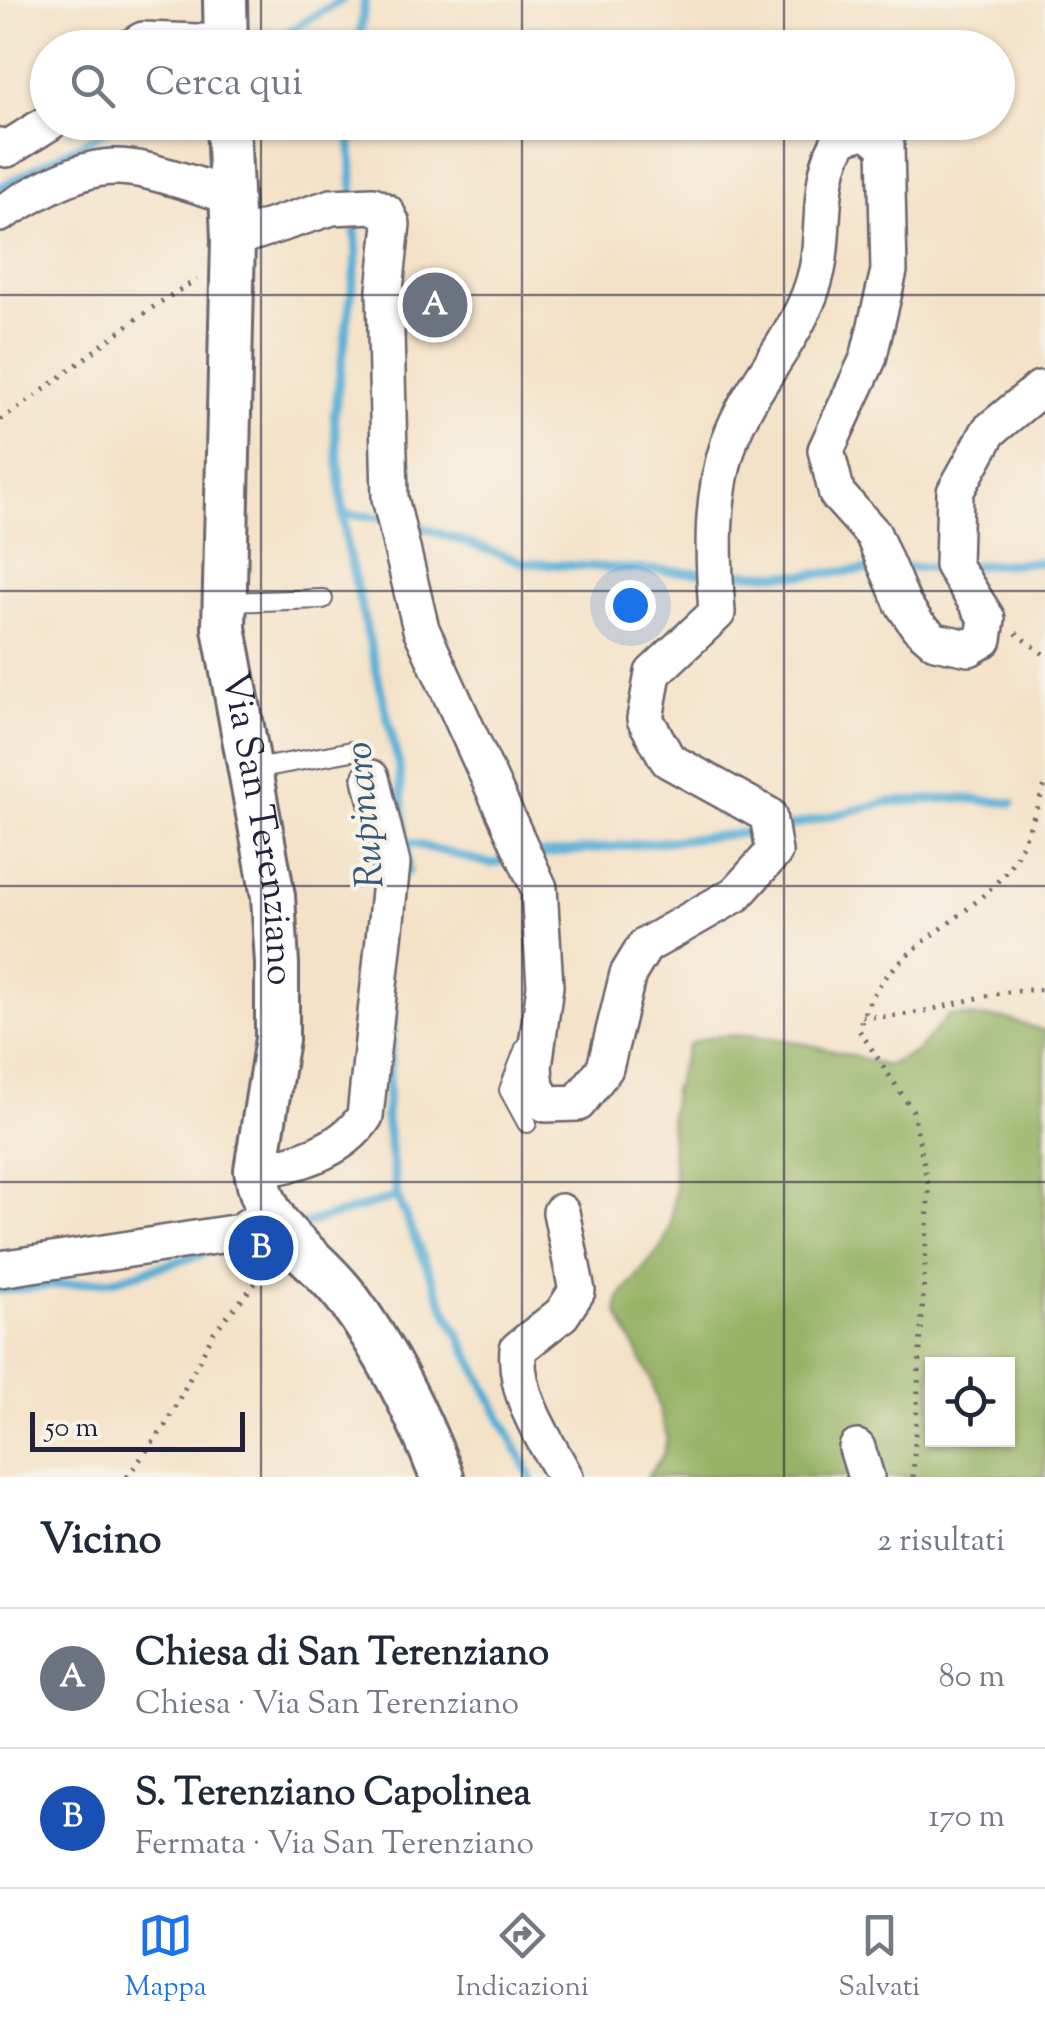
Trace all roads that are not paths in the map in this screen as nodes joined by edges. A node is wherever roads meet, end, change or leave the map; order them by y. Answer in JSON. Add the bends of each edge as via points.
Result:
{"nodes":[{"id":1,"x":225,"y":0,"type":"edge"},
{"id":2,"x":226,"y":30,"type":"edge"},
{"id":3,"x":30,"y":137,"type":"edge"},
{"id":4,"x":229,"y":140,"type":"edge"},
{"id":5,"x":841,"y":140,"type":"edge"},
{"id":6,"x":879,"y":140,"type":"edge"},
{"id":7,"x":0,"y":146,"type":"edge"},
{"id":8,"x":231,"y":196,"type":"junction"},
{"id":9,"x":0,"y":214,"type":"edge"},
{"id":10,"x":233,"y":239,"type":"junction"},
{"id":11,"x":1045,"y":390,"type":"edge"},
{"id":12,"x":323,"y":599,"type":"dead end"},
{"id":13,"x":225,"y":602,"type":"junction"},
{"id":14,"x":362,"y":764,"type":"joint"},
{"id":15,"x":260,"y":768,"type":"junction"},
{"id":16,"x":288,"y":876,"type":"dead end"},
{"id":17,"x":541,"y":1016,"type":"junction"},
{"id":18,"x":526,"y":1123,"type":"dead end"},
{"id":19,"x":256,"y":1170,"type":"junction"},
{"id":20,"x":561,"y":1212,"type":"dead end"},
{"id":21,"x":280,"y":1227,"type":"junction"},
{"id":22,"x":0,"y":1269,"type":"edge"},
{"id":23,"x":442,"y":1477,"type":"edge"},
{"id":24,"x":565,"y":1477,"type":"edge"}],
"edges":[{"from":1,"to":2,"type":"street"},
{"from":3,"to":7,"type":"street","via":[[7,150]]},
{"from":4,"to":8,"type":"street","name":"Via San Terenziano"},
{"from":5,"to":17,"type":"street","via":[[817,272],[790,336],[730,438],[712,527],[717,613],[653,673],[644,719],[668,760],[768,815],[774,852],[736,894],[645,946],[628,974],[605,1068],[578,1103],[546,1104],[536,1087]]},
{"from":6,"to":11,"type":"street","via":[[886,146],[890,270],[868,359],[826,450],[837,494],[872,534],[903,604],[935,641],[969,648],[984,638],[987,618],[953,565],[955,492],[989,432]]},
{"from":8,"to":9,"type":"street","via":[[132,165],[102,164]]},
{"from":8,"to":10,"type":"street","name":"Via San Terenziano"},
{"from":10,"to":13,"type":"street","name":"Via San Terenziano"},
{"from":10,"to":17,"type":"street","via":[[332,207],[373,205],[392,224],[385,290],[390,498],[421,628],[539,888]]},
{"from":12,"to":13,"type":"lane"},
{"from":13,"to":15,"type":"street","name":"Via San Terenziano","via":[[224,628]]},
{"from":14,"to":15,"type":"lane"},
{"from":14,"to":19,"type":"street","via":[[392,864],[365,1116],[351,1134],[320,1152],[289,1166]]},
{"from":15,"to":16,"type":"lane"},
{"from":15,"to":19,"type":"street","name":"Via San Terenziano","via":[[278,964],[277,1039]]},
{"from":17,"to":18,"type":"lane","via":[[510,1090]]},
{"from":19,"to":21,"type":"street","name":"Via San Terenziano"},
{"from":20,"to":24,"type":"street","via":[[577,1292],[562,1314],[518,1349],[516,1368]]},
{"from":21,"to":22,"type":"street"},
{"from":21,"to":23,"type":"street","via":[[332,1279],[372,1334]]}]}
